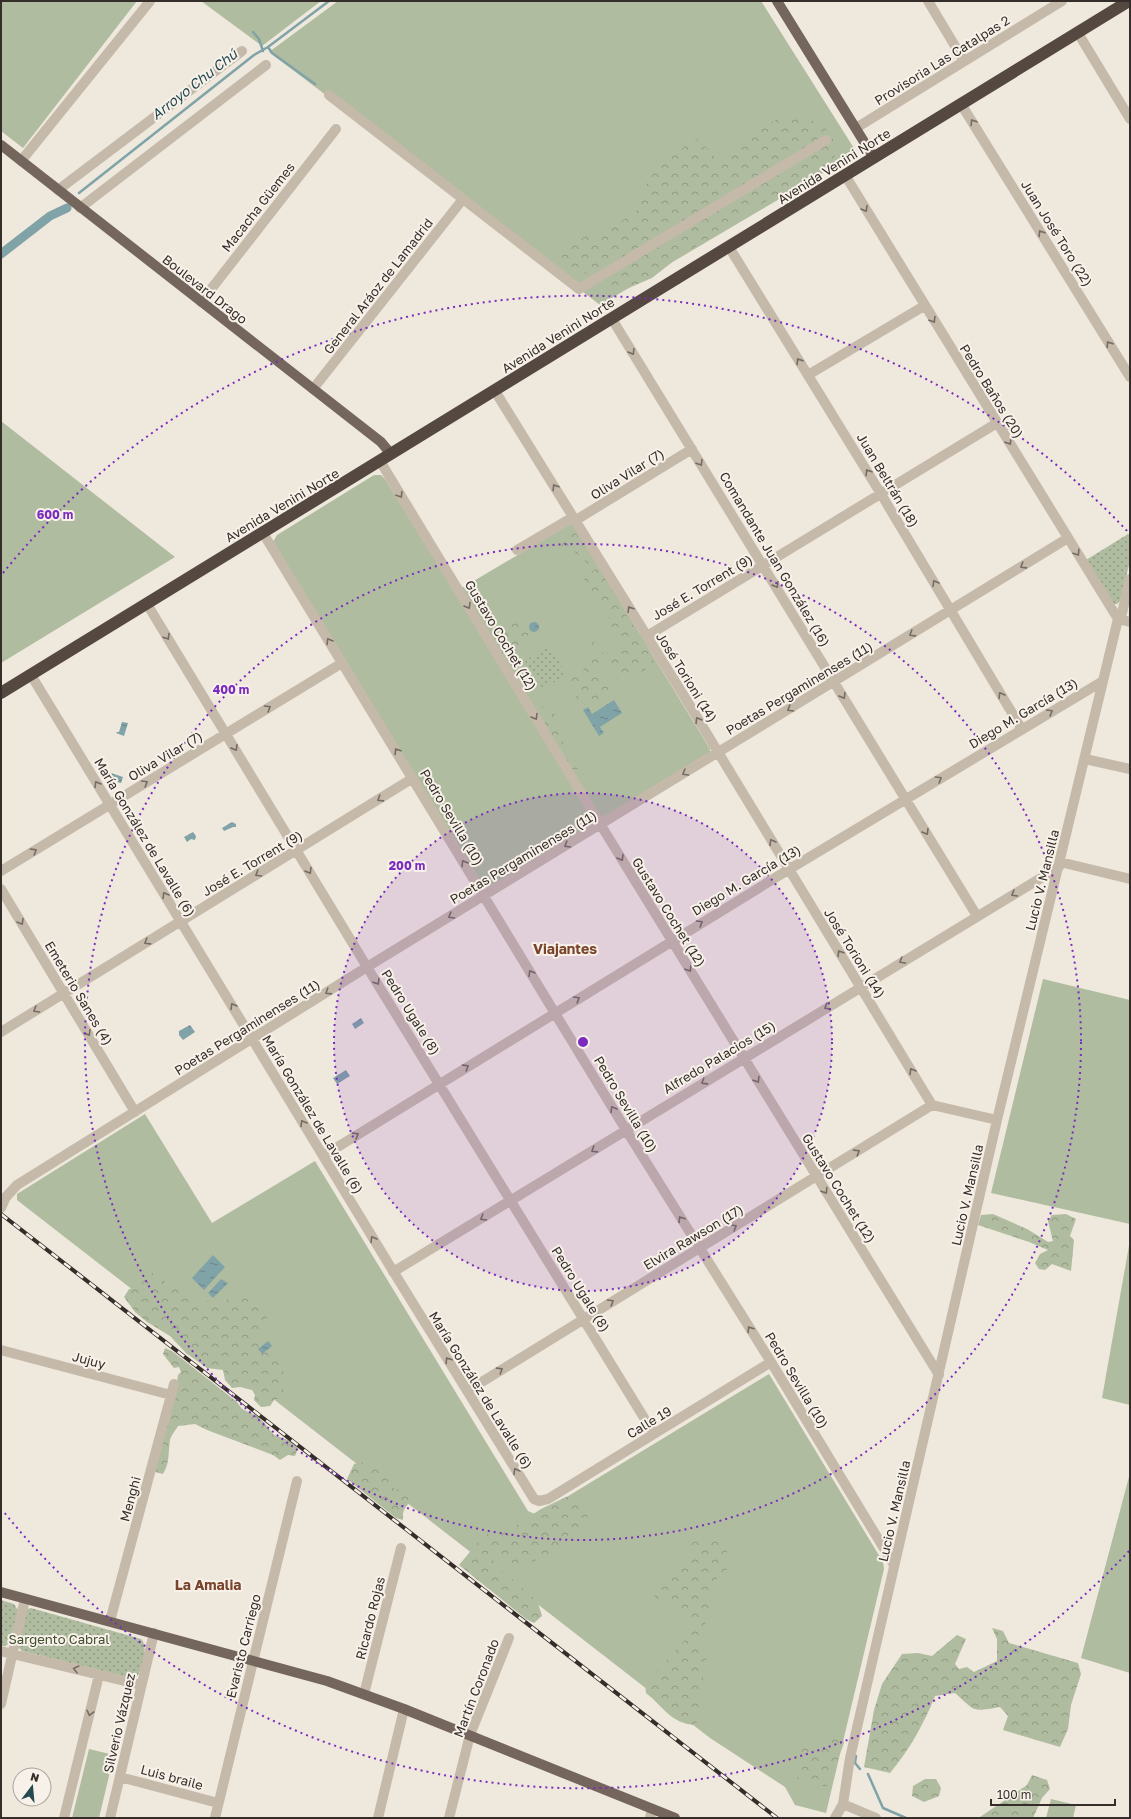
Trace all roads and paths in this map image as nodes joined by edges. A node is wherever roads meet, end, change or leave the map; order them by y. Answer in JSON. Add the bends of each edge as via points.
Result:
{"nodes":[{"id":1,"x":150,"y":1,"type":"edge"},
{"id":2,"x":928,"y":1,"type":"edge"},
{"id":3,"x":1062,"y":1,"type":"edge"},
{"id":4,"x":1129,"y":1,"type":"edge"},
{"id":5,"x":780,"y":2,"type":"edge"},
{"id":6,"x":1078,"y":33,"type":"junction"},
{"id":7,"x":242,"y":51,"type":"dead end"},
{"id":8,"x":964,"y":61,"type":"junction"},
{"id":9,"x":266,"y":65,"type":"dead end"},
{"id":10,"x":328,"y":95,"type":"dead end"},
{"id":11,"x":961,"y":104,"type":"junction"},
{"id":12,"x":1130,"y":119,"type":"edge"},
{"id":13,"x":856,"y":128,"type":"junction"},
{"id":14,"x":336,"y":129,"type":"dead end"},
{"id":15,"x":826,"y":140,"type":"dead end"},
{"id":16,"x":1,"y":145,"type":"edge"},
{"id":17,"x":874,"y":158,"type":"junction"},
{"id":18,"x":21,"y":161,"type":"junction"},
{"id":19,"x":845,"y":175,"type":"junction"},
{"id":20,"x":62,"y":192,"type":"junction"},
{"id":21,"x":463,"y":198,"type":"junction"},
{"id":22,"x":79,"y":207,"type":"junction"},
{"id":23,"x":729,"y":247,"type":"junction"},
{"id":24,"x":200,"y":302,"type":"junction"},
{"id":25,"x":924,"y":306,"type":"junction"},
{"id":26,"x":612,"y":318,"type":"junction"},
{"id":27,"x":808,"y":375,"type":"junction"},
{"id":28,"x":1130,"y":377,"type":"edge"},
{"id":29,"x":313,"y":389,"type":"junction"},
{"id":30,"x":495,"y":391,"type":"junction"},
{"id":31,"x":997,"y":423,"type":"junction"},
{"id":32,"x":692,"y":449,"type":"junction"},
{"id":33,"x":392,"y":454,"type":"junction"},
{"id":34,"x":380,"y":461,"type":"junction"},
{"id":35,"x":881,"y":494,"type":"junction"},
{"id":36,"x":575,"y":519,"type":"junction"},
{"id":37,"x":263,"y":533,"type":"junction"},
{"id":38,"x":1068,"y":538,"type":"junction"},
{"id":39,"x":517,"y":550,"type":"dead end"},
{"id":40,"x":764,"y":565,"type":"junction"},
{"id":41,"x":1130,"y":579,"type":"edge"},
{"id":42,"x":147,"y":604,"type":"junction"},
{"id":43,"x":951,"y":610,"type":"junction"},
{"id":44,"x":1118,"y":619,"type":"junction"},
{"id":45,"x":1130,"y":622,"type":"edge"},
{"id":46,"x":647,"y":636,"type":"junction"},
{"id":47,"x":342,"y":663,"type":"junction"},
{"id":48,"x":31,"y":675,"type":"junction"},
{"id":49,"x":1103,"y":681,"type":"junction"},
{"id":50,"x":835,"y":682,"type":"junction"},
{"id":51,"x":1,"y":693,"type":"edge"},
{"id":52,"x":1022,"y":728,"type":"junction"},
{"id":53,"x":227,"y":734,"type":"junction"},
{"id":54,"x":718,"y":753,"type":"junction"},
{"id":55,"x":1084,"y":759,"type":"junction"},
{"id":56,"x":1130,"y":769,"type":"edge"},
{"id":57,"x":414,"y":778,"type":"junction"},
{"id":58,"x":906,"y":799,"type":"junction"},
{"id":59,"x":110,"y":805,"type":"junction"},
{"id":60,"x":601,"y":825,"type":"junction"},
{"id":61,"x":297,"y":851,"type":"junction"},
{"id":62,"x":1060,"y":864,"type":"junction"},
{"id":63,"x":788,"y":870,"type":"junction"},
{"id":64,"x":1,"y":871,"type":"edge"},
{"id":65,"x":1130,"y":878,"type":"edge"},
{"id":66,"x":1,"y":889,"type":"edge"},
{"id":67,"x":484,"y":896,"type":"junction"},
{"id":68,"x":977,"y":916,"type":"junction"},
{"id":69,"x":181,"y":921,"type":"junction"},
{"id":70,"x":672,"y":941,"type":"junction"},
{"id":71,"x":367,"y":967,"type":"junction"},
{"id":72,"x":861,"y":986,"type":"junction"},
{"id":73,"x":64,"y":993,"type":"junction"},
{"id":74,"x":555,"y":1012,"type":"junction"},
{"id":75,"x":1,"y":1032,"type":"edge"},
{"id":76,"x":253,"y":1040,"type":"junction"},
{"id":77,"x":744,"y":1058,"type":"junction"},
{"id":78,"x":440,"y":1083,"type":"junction"},
{"id":79,"x":932,"y":1105,"type":"junction"},
{"id":80,"x":135,"y":1112,"type":"junction"},
{"id":81,"x":997,"y":1120,"type":"junction"},
{"id":82,"x":626,"y":1130,"type":"junction"},
{"id":83,"x":323,"y":1156,"type":"junction"},
{"id":84,"x":817,"y":1177,"type":"junction"},
{"id":85,"x":511,"y":1201,"type":"junction"},
{"id":86,"x":1,"y":1208,"type":"edge"},
{"id":87,"x":699,"y":1248,"type":"junction"},
{"id":88,"x":393,"y":1272,"type":"junction"},
{"id":89,"x":584,"y":1318,"type":"junction"},
{"id":90,"x":1,"y":1350,"type":"edge"},
{"id":91,"x":771,"y":1362,"type":"junction"},
{"id":92,"x":939,"y":1375,"type":"junction"},
{"id":93,"x":174,"y":1384,"type":"dead end"},
{"id":94,"x":467,"y":1391,"type":"junction"},
{"id":95,"x":171,"y":1395,"type":"junction"},
{"id":96,"x":654,"y":1434,"type":"junction"},
{"id":97,"x":297,"y":1481,"type":"dead end"},
{"id":98,"x":539,"y":1501,"type":"joint"},
{"id":99,"x":401,"y":1548,"type":"dead end"},
{"id":100,"x":894,"y":1565,"type":"junction"},
{"id":101,"x":1,"y":1592,"type":"edge"},
{"id":102,"x":25,"y":1599,"type":"junction"},
{"id":103,"x":110,"y":1621,"type":"junction"},
{"id":104,"x":154,"y":1633,"type":"junction"},
{"id":105,"x":509,"y":1638,"type":"dead end"},
{"id":106,"x":1,"y":1650,"type":"edge"},
{"id":107,"x":13,"y":1654,"type":"junction"},
{"id":108,"x":253,"y":1659,"type":"junction"},
{"id":109,"x":99,"y":1675,"type":"junction"},
{"id":110,"x":141,"y":1685,"type":"junction"},
{"id":111,"x":364,"y":1694,"type":"junction"},
{"id":112,"x":1,"y":1704,"type":"edge"},
{"id":113,"x":404,"y":1709,"type":"junction"},
{"id":114,"x":470,"y":1735,"type":"junction"},
{"id":115,"x":120,"y":1777,"type":"junction"},
{"id":116,"x":218,"y":1802,"type":"junction"},
{"id":117,"x":843,"y":1804,"type":"junction"},
{"id":118,"x":651,"y":1813,"type":"edge"},
{"id":119,"x":64,"y":1818,"type":"edge"},
{"id":120,"x":110,"y":1818,"type":"edge"},
{"id":121,"x":214,"y":1818,"type":"edge"},
{"id":122,"x":378,"y":1818,"type":"edge"},
{"id":123,"x":449,"y":1818,"type":"edge"},
{"id":124,"x":675,"y":1818,"type":"edge"},
{"id":125,"x":835,"y":1818,"type":"edge"},
{"id":126,"x":876,"y":1818,"type":"edge"}],
"edges":[{"from":1,"to":18,"type":"street"},
{"from":2,"to":8,"type":"street"},
{"from":3,"to":8,"type":"street","name":"Provisoria Las Catalpas 2"},
{"from":4,"to":6,"type":"highway","name":"Avenida Venini Norte"},
{"from":5,"to":13,"type":"main road"},
{"from":6,"to":11,"type":"highway","name":"Avenida Venini Norte"},
{"from":6,"to":12,"type":"street"},
{"from":7,"to":20,"type":"street"},
{"from":8,"to":13,"type":"street","name":"Provisoria Las Catalpas 2"},
{"from":9,"to":22,"type":"street"},
{"from":10,"to":21,"type":"street"},
{"from":11,"to":17,"type":"highway","name":"Avenida Venini Norte"},
{"from":28,"to":11,"type":"street","name":"Juan José Toro (22)","one_way":true},
{"from":13,"to":17,"type":"main road"},
{"from":14,"to":24,"type":"street","name":"Macacha Güemes"},
{"from":15,"to":21,"type":"street","via":[[579,289]]},
{"from":16,"to":18,"type":"main road","name":"Boulevard Drago"},
{"from":17,"to":19,"type":"highway","name":"Avenida Venini Norte"},
{"from":18,"to":20,"type":"main road","name":"Boulevard Drago"},
{"from":19,"to":23,"type":"highway","name":"Avenida Venini Norte"},
{"from":19,"to":25,"type":"street","name":"Pedro Baños (20)","one_way":true},
{"from":20,"to":22,"type":"main road","name":"Boulevard Drago"},
{"from":21,"to":29,"type":"street","name":"General Aráoz de Lamadrid"},
{"from":22,"to":24,"type":"main road","name":"Boulevard Drago"},
{"from":23,"to":26,"type":"highway","name":"Avenida Venini Norte"},
{"from":27,"to":23,"type":"street","name":"Juan Beltrán (18)","one_way":true},
{"from":24,"to":29,"type":"main road","name":"Boulevard Drago"},
{"from":25,"to":27,"type":"street"},
{"from":25,"to":31,"type":"street","name":"Pedro Baños (20)","one_way":true},
{"from":26,"to":30,"type":"highway","name":"Avenida Venini Norte"},
{"from":26,"to":32,"type":"street","name":"Comandante Juan González (16)","one_way":true},
{"from":35,"to":27,"type":"street","name":"Juan Beltrán (18)","one_way":true},
{"from":29,"to":33,"type":"main road","name":"Boulevard Drago","via":[[381,442]]},
{"from":30,"to":33,"type":"highway","name":"Avenida Venini Norte"},
{"from":36,"to":30,"type":"street","name":"José Torioni (14)","one_way":true},
{"from":31,"to":35,"type":"street","name":"José E. Torrent (9)"},
{"from":31,"to":38,"type":"street","name":"Pedro Baños (20)","one_way":true},
{"from":32,"to":36,"type":"street","name":"Oliva Vilar (7)"},
{"from":32,"to":40,"type":"street","name":"Comandante Juan González (16)","one_way":true},
{"from":33,"to":34,"type":"highway","name":"Avenida Venini Norte"},
{"from":34,"to":37,"type":"highway","name":"Avenida Venini Norte"},
{"from":34,"to":60,"type":"street","name":"Gustavo Cochet (12)","one_way":true},
{"from":35,"to":40,"type":"street","name":"José E. Torrent (9)"},
{"from":43,"to":35,"type":"street","name":"Juan Beltrán (18)","one_way":true},
{"from":36,"to":39,"type":"street","name":"Oliva Vilar (7)"},
{"from":46,"to":36,"type":"street","name":"José Torioni (14)","one_way":true},
{"from":37,"to":42,"type":"highway","name":"Avenida Venini Norte"},
{"from":47,"to":37,"type":"street","name":"Pedro Sevilla (10)","one_way":true},
{"from":38,"to":43,"type":"street","name":"Poetas Pergaminenses (11)","one_way":true},
{"from":38,"to":44,"type":"street","name":"Pedro Baños (20)","one_way":true},
{"from":40,"to":46,"type":"street","name":"José E. Torrent (9)"},
{"from":40,"to":50,"type":"street","name":"Comandante Juan González (16)","one_way":true},
{"from":41,"to":44,"type":"street","name":"Lucio V. Mansilla","via":[[1122,613]]},
{"from":42,"to":48,"type":"highway","name":"Avenida Venini Norte"},
{"from":42,"to":53,"type":"street","name":"Pedro Ugale (8)","one_way":true},
{"from":43,"to":50,"type":"street","name":"Poetas Pergaminenses (11)","one_way":true},
{"from":52,"to":43,"type":"street","name":"Juan Beltrán (18)","one_way":true},
{"from":44,"to":45,"type":"street"},
{"from":44,"to":49,"type":"street","name":"Lucio V. Mansilla"},
{"from":54,"to":46,"type":"street","name":"José Torioni (14)","one_way":true},
{"from":53,"to":47,"type":"street","name":"Oliva Vilar (7)","one_way":true},
{"from":57,"to":47,"type":"street","name":"Pedro Sevilla (10)","one_way":true},
{"from":48,"to":51,"type":"highway","name":"Avenida Venini Norte"},
{"from":59,"to":48,"type":"street","name":"María González de Lavalle (6)","one_way":true},
{"from":52,"to":49,"type":"street","name":"Diego M. García (13)","one_way":true},
{"from":49,"to":55,"type":"street","name":"Lucio V. Mansilla"},
{"from":50,"to":54,"type":"street","name":"Poetas Pergaminenses (11)","one_way":true},
{"from":50,"to":58,"type":"street","name":"Comandante Juan González (16)","one_way":true},
{"from":58,"to":52,"type":"street","name":"Diego M. García (13)","one_way":true},
{"from":59,"to":53,"type":"street","name":"Oliva Vilar (7)","one_way":true},
{"from":53,"to":61,"type":"street","name":"Pedro Ugale (8)","one_way":true},
{"from":54,"to":60,"type":"street","name":"Poetas Pergaminenses (11)","one_way":true},
{"from":63,"to":54,"type":"street","name":"José Torioni (14)","one_way":true},
{"from":55,"to":56,"type":"street"},
{"from":55,"to":62,"type":"street","name":"Lucio V. Mansilla"},
{"from":57,"to":61,"type":"street","name":"José E. Torrent (9)","one_way":true},
{"from":67,"to":57,"type":"street","name":"Pedro Sevilla (10)","one_way":true},
{"from":58,"to":63,"type":"street","name":"Diego M. García (13)"},
{"from":58,"to":68,"type":"street","name":"Comandante Juan González (16)","one_way":true},
{"from":64,"to":59,"type":"street","name":"Oliva Vilar (7)","one_way":true},
{"from":69,"to":59,"type":"street","name":"María González de Lavalle (6)","one_way":true},
{"from":60,"to":67,"type":"street","name":"Poetas Pergaminenses (11)","one_way":true},
{"from":60,"to":70,"type":"street","name":"Gustavo Cochet (12)","one_way":true},
{"from":61,"to":69,"type":"street","name":"José E. Torrent (9)","one_way":true},
{"from":61,"to":71,"type":"street","name":"Pedro Ugale (8)","one_way":true},
{"from":62,"to":65,"type":"street"},
{"from":62,"to":68,"type":"street","name":"Alfredo Palacios (15)","one_way":true},
{"from":62,"to":81,"type":"street","name":"Lucio V. Mansilla"},
{"from":70,"to":63,"type":"street","name":"Diego M. García (13)","one_way":true},
{"from":72,"to":63,"type":"street","name":"José Torioni (14)","one_way":true},
{"from":66,"to":73,"type":"street","name":"Emeterio Sanes (4)","one_way":true},
{"from":67,"to":71,"type":"street","name":"Poetas Pergaminenses (11)","one_way":true},
{"from":74,"to":67,"type":"street","name":"Pedro Sevilla (10)","one_way":true},
{"from":68,"to":72,"type":"street","name":"Alfredo Palacios (15)","one_way":true},
{"from":69,"to":73,"type":"street","name":"José E. Torrent (9)","one_way":true},
{"from":76,"to":69,"type":"street","name":"María González de Lavalle (6)","one_way":true},
{"from":74,"to":70,"type":"street","name":"Diego M. García (13)","one_way":true},
{"from":70,"to":77,"type":"street","name":"Gustavo Cochet (12)","one_way":true},
{"from":71,"to":76,"type":"street","name":"Poetas Pergaminenses (11)","one_way":true},
{"from":71,"to":78,"type":"street","name":"Pedro Ugale (8)","one_way":true},
{"from":72,"to":77,"type":"street","name":"Alfredo Palacios (15)","one_way":true},
{"from":79,"to":72,"type":"street","name":"José Torioni (14)","one_way":true},
{"from":73,"to":75,"type":"street","name":"José E. Torrent (9)","one_way":true},
{"from":73,"to":80,"type":"street","name":"Emeterio Sanes (4)","one_way":true},
{"from":78,"to":74,"type":"street","name":"Diego M. García (13)","one_way":true},
{"from":82,"to":74,"type":"street","name":"Pedro Sevilla (10)","one_way":true},
{"from":76,"to":80,"type":"street","name":"Poetas Pergaminenses (11)"},
{"from":83,"to":76,"type":"street","name":"María González de Lavalle (6)","one_way":true},
{"from":77,"to":82,"type":"street","name":"Alfredo Palacios (15)","one_way":true},
{"from":77,"to":84,"type":"street","name":"Gustavo Cochet (12)","one_way":true},
{"from":83,"to":78,"type":"street","name":"Diego M. García (13)","one_way":true},
{"from":78,"to":85,"type":"street","name":"Pedro Ugale (8)"},
{"from":79,"to":81,"type":"street"},
{"from":84,"to":79,"type":"street","name":"Elvira Rawson (17)","one_way":true},
{"from":80,"to":86,"type":"street","name":"Poetas Pergaminenses (11)","via":[[17,1185],[6,1197]]},
{"from":81,"to":92,"type":"street","name":"Lucio V. Mansilla"},
{"from":82,"to":85,"type":"street","name":"Alfredo Palacios (15)","one_way":true},
{"from":87,"to":82,"type":"street","name":"Pedro Sevilla (10)","one_way":true},
{"from":88,"to":83,"type":"street","name":"María González de Lavalle (6)","one_way":true},
{"from":87,"to":84,"type":"street","name":"Elvira Rawson (17)","one_way":true},
{"from":84,"to":92,"type":"street","name":"Gustavo Cochet (12)","one_way":true},
{"from":85,"to":88,"type":"street","name":"Alfredo Palacios (15)","one_way":true},
{"from":85,"to":89,"type":"street","name":"Pedro Ugale (8)"},
{"from":89,"to":87,"type":"street","name":"Elvira Rawson (17)","one_way":true},
{"from":91,"to":87,"type":"street","name":"Pedro Sevilla (10)","one_way":true},
{"from":94,"to":88,"type":"street","name":"María González de Lavalle (6)","one_way":true},
{"from":94,"to":89,"type":"street","name":"Elvira Rawson (17)","one_way":true},
{"from":89,"to":96,"type":"street","name":"Pedro Ugale (8)"},
{"from":90,"to":95,"type":"street","name":"Jujuy"},
{"from":91,"to":96,"type":"street","name":"Calle 19"},
{"from":91,"to":100,"type":"street","name":"Pedro Sevilla (10)"},
{"from":92,"to":100,"type":"street","name":"Lucio V. Mansilla"},
{"from":93,"to":95,"type":"street","name":"Menghi"},
{"from":98,"to":94,"type":"street","name":"María González de Lavalle (6)","one_way":true,"via":[[531,1496]]},
{"from":95,"to":103,"type":"street","name":"Menghi"},
{"from":96,"to":98,"type":"street","name":"Calle 19","via":[[548,1499]]},
{"from":97,"to":108,"type":"street","name":"Evaristo Carriego"},
{"from":99,"to":111,"type":"street","name":"Ricardo Rojas"},
{"from":100,"to":117,"type":"street","name":"Lucio V. Mansilla","via":[[850,1758]]},
{"from":101,"to":102,"type":"main road"},
{"from":102,"to":103,"type":"main road"},
{"from":102,"to":107,"type":"street"},
{"from":103,"to":104,"type":"main road"},
{"from":104,"to":108,"type":"main road"},
{"from":104,"to":110,"type":"street","name":"Silverio Vázquez"},
{"from":105,"to":114,"type":"street","name":"Martín Coronado"},
{"from":106,"to":107,"type":"street"},
{"from":109,"to":107,"type":"street","one_way":true},
{"from":107,"to":112,"type":"street"},
{"from":108,"to":111,"type":"main road"},
{"from":108,"to":116,"type":"street","name":"Evaristo Carriego"},
{"from":109,"to":110,"type":"street"},
{"from":109,"to":119,"type":"street","one_way":true},
{"from":110,"to":115,"type":"street","name":"Silverio Vázquez"},
{"from":111,"to":113,"type":"main road"},
{"from":113,"to":114,"type":"main road"},
{"from":113,"to":122,"type":"street"},
{"from":114,"to":118,"type":"main road"},
{"from":114,"to":123,"type":"street","name":"Martín Coronado"},
{"from":115,"to":116,"type":"street","name":"Luis braile"},
{"from":115,"to":120,"type":"street","name":"Silverio Vázquez"},
{"from":116,"to":121,"type":"street","name":"Evaristo Carriego"},
{"from":117,"to":125,"type":"street","name":"Lucio V. Mansilla"},
{"from":117,"to":126,"type":"street"},
{"from":118,"to":124,"type":"main road"}]}
